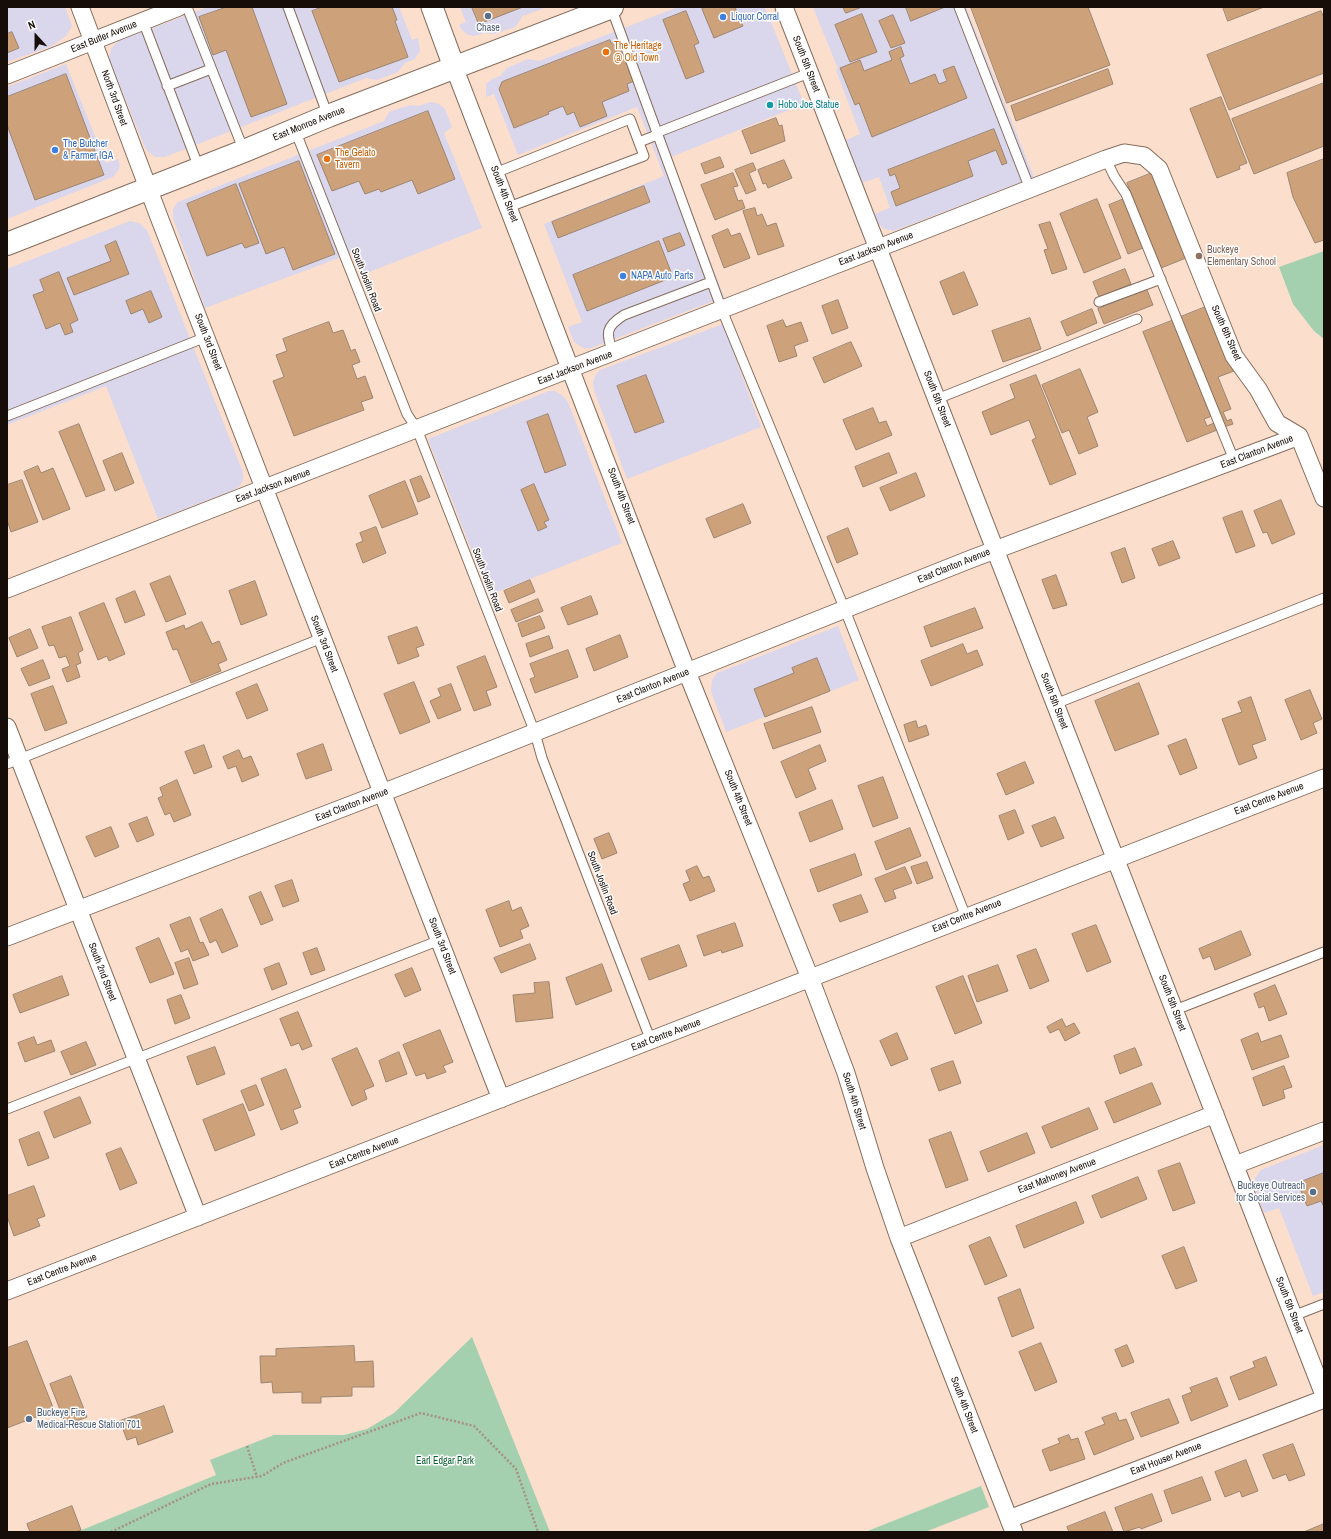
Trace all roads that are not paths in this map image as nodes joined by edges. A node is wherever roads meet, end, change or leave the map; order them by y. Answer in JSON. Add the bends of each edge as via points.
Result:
{"nodes":[{"id":1,"x":80,"y":7,"type":"edge"},
{"id":2,"x":179,"y":7,"type":"edge"},
{"id":3,"x":187,"y":7,"type":"edge"},
{"id":4,"x":288,"y":7,"type":"edge"},
{"id":5,"x":432,"y":7,"type":"edge"},
{"id":6,"x":612,"y":7,"type":"edge"},
{"id":7,"x":784,"y":7,"type":"edge"},
{"id":8,"x":959,"y":7,"type":"edge"},
{"id":9,"x":143,"y":21,"type":"junction"},
{"id":10,"x":93,"y":41,"type":"junction"},
{"id":11,"x":454,"y":68,"type":"junction"},
{"id":12,"x":211,"y":70,"type":"junction"},
{"id":13,"x":810,"y":73,"type":"junction"},
{"id":14,"x":7,"y":75,"type":"edge"},
{"id":15,"x":168,"y":86,"type":"junction"},
{"id":16,"x":328,"y":116,"type":"junction"},
{"id":17,"x":295,"y":130,"type":"junction"},
{"id":18,"x":656,"y":134,"type":"junction"},
{"id":19,"x":639,"y":142,"type":"junction"},
{"id":20,"x":244,"y":151,"type":"junction"},
{"id":21,"x":1144,"y":156,"type":"joint"},
{"id":22,"x":1106,"y":159,"type":"junction"},
{"id":23,"x":199,"y":168,"type":"junction"},
{"id":24,"x":496,"y":173,"type":"junction"},
{"id":25,"x":148,"y":188,"type":"junction"},
{"id":26,"x":1030,"y":189,"type":"junction"},
{"id":27,"x":509,"y":207,"type":"junction"},
{"id":28,"x":7,"y":244,"type":"edge"},
{"id":29,"x":877,"y":248,"type":"junction"},
{"id":30,"x":1161,"y":279,"type":"junction"},
{"id":31,"x":711,"y":282,"type":"junction"},
{"id":32,"x":1099,"y":302,"type":"dead end"},
{"id":33,"x":722,"y":310,"type":"junction"},
{"id":34,"x":1137,"y":319,"type":"dead end"},
{"id":35,"x":206,"y":337,"type":"junction"},
{"id":36,"x":613,"y":353,"type":"junction"},
{"id":37,"x":572,"y":369,"type":"junction"},
{"id":38,"x":937,"y":399,"type":"junction"},
{"id":39,"x":7,"y":416,"type":"edge"},
{"id":40,"x":417,"y":430,"type":"junction"},
{"id":41,"x":1300,"y":436,"type":"junction"},
{"id":42,"x":1234,"y":460,"type":"junction"},
{"id":43,"x":265,"y":490,"type":"junction"},
{"id":44,"x":1324,"y":498,"type":"edge"},
{"id":45,"x":996,"y":550,"type":"junction"},
{"id":46,"x":7,"y":589,"type":"edge"},
{"id":47,"x":1324,"y":598,"type":"edge"},
{"id":48,"x":845,"y":610,"type":"junction"},
{"id":49,"x":322,"y":638,"type":"junction"},
{"id":50,"x":688,"y":672,"type":"junction"},
{"id":51,"x":1055,"y":704,"type":"junction"},
{"id":52,"x":7,"y":727,"type":"edge"},
{"id":53,"x":535,"y":733,"type":"junction"},
{"id":54,"x":13,"y":762,"type":"edge"},
{"id":55,"x":1324,"y":778,"type":"edge"},
{"id":56,"x":382,"y":793,"type":"junction"},
{"id":57,"x":1116,"y":858,"type":"junction"},
{"id":58,"x":77,"y":910,"type":"junction"},
{"id":59,"x":966,"y":917,"type":"junction"},
{"id":60,"x":7,"y":936,"type":"edge"},
{"id":61,"x":440,"y":940,"type":"junction"},
{"id":62,"x":1324,"y":952,"type":"edge"},
{"id":63,"x":810,"y":978,"type":"junction"},
{"id":64,"x":1175,"y":1010,"type":"junction"},
{"id":65,"x":651,"y":1041,"type":"junction"},
{"id":66,"x":136,"y":1059,"type":"junction"},
{"id":67,"x":502,"y":1099,"type":"junction"},
{"id":68,"x":7,"y":1109,"type":"edge"},
{"id":69,"x":1216,"y":1114,"type":"junction"},
{"id":70,"x":1324,"y":1131,"type":"edge"},
{"id":71,"x":1235,"y":1165,"type":"junction"},
{"id":72,"x":198,"y":1217,"type":"junction"},
{"id":73,"x":899,"y":1238,"type":"junction"},
{"id":74,"x":7,"y":1292,"type":"edge"},
{"id":75,"x":1324,"y":1304,"type":"edge"},
{"id":76,"x":1293,"y":1316,"type":"junction"},
{"id":77,"x":1324,"y":1395,"type":"edge"},
{"id":78,"x":1324,"y":1399,"type":"edge"},
{"id":79,"x":1011,"y":1525,"type":"edge"}],
"edges":[{"from":1,"to":10,"type":"street","name":"North 3rd Street"},
{"from":2,"to":9,"type":"street","name":"East Butler Avenue"},
{"from":3,"to":12,"type":"lane"},
{"from":4,"to":16,"type":"lane"},
{"from":5,"to":11,"type":"street"},
{"from":6,"to":11,"type":"main road","name":"East Monroe Avenue"},
{"from":6,"to":18,"type":"lane"},
{"from":7,"to":13,"type":"street","name":"South 5th Street"},
{"from":8,"to":26,"type":"lane"},
{"from":9,"to":10,"type":"street","name":"East Butler Avenue"},
{"from":9,"to":15,"type":"lane"},
{"from":10,"to":14,"type":"street","name":"East Butler Avenue"},
{"from":10,"to":25,"type":"street","name":"North 3rd Street"},
{"from":11,"to":16,"type":"main road","name":"East Monroe Avenue"},
{"from":11,"to":24,"type":"street","name":"South 4th Street"},
{"from":12,"to":15,"type":"lane"},
{"from":12,"to":20,"type":"lane"},
{"from":13,"to":18,"type":"lane"},
{"from":13,"to":29,"type":"street","name":"South 5th Street"},
{"from":15,"to":23,"type":"lane"},
{"from":16,"to":17,"type":"main road","name":"East Monroe Avenue"},
{"from":17,"to":20,"type":"main road","name":"East Monroe Avenue"},
{"from":17,"to":40,"type":"lane","name":"South Joslin Road","via":[[407,414]]},
{"from":18,"to":19,"type":"lane"},
{"from":18,"to":31,"type":"lane"},
{"from":19,"to":24,"type":"lane","via":[[630,118]]},
{"from":19,"to":27,"type":"lane","via":[[644,156]]},
{"from":20,"to":23,"type":"main road","name":"East Monroe Avenue"},
{"from":21,"to":22,"type":"street","name":"East Jackson Avenue","via":[[1124,153]]},
{"from":21,"to":41,"type":"street","name":"South 6th Street","via":[[1159,169],[1234,356],[1258,389],[1277,423]]},
{"from":22,"to":26,"type":"street","name":"East Jackson Avenue"},
{"from":22,"to":30,"type":"lane","via":[[1126,194]]},
{"from":23,"to":25,"type":"main road","name":"East Monroe Avenue"},
{"from":24,"to":27,"type":"street","name":"South 4th Street"},
{"from":25,"to":28,"type":"main road","name":"East Monroe Avenue"},
{"from":25,"to":35,"type":"street","name":"South 3rd Street"},
{"from":26,"to":29,"type":"street","name":"East Jackson Avenue"},
{"from":27,"to":37,"type":"street","name":"South 4th Street"},
{"from":29,"to":33,"type":"street","name":"East Jackson Avenue"},
{"from":29,"to":38,"type":"street","name":"South 5th Street"},
{"from":30,"to":32,"type":"lane"},
{"from":30,"to":42,"type":"lane"},
{"from":31,"to":33,"type":"lane"},
{"from":31,"to":36,"type":"lane","via":[[624,315],[611,323],[608,340]]},
{"from":33,"to":36,"type":"street","name":"East Jackson Avenue"},
{"from":33,"to":48,"type":"lane"},
{"from":34,"to":38,"type":"lane"},
{"from":35,"to":39,"type":"lane"},
{"from":35,"to":43,"type":"street","name":"South 3rd Street"},
{"from":36,"to":37,"type":"street","name":"East Jackson Avenue"},
{"from":37,"to":40,"type":"street","name":"East Jackson Avenue"},
{"from":37,"to":50,"type":"street","name":"South 4th Street"},
{"from":38,"to":45,"type":"street","name":"South 5th Street"},
{"from":40,"to":43,"type":"street","name":"East Jackson Avenue"},
{"from":40,"to":53,"type":"lane","name":"South Joslin Road"},
{"from":41,"to":42,"type":"street","name":"East Clanton Avenue"},
{"from":41,"to":44,"type":"street"},
{"from":42,"to":45,"type":"street","name":"East Clanton Avenue"},
{"from":43,"to":46,"type":"street","name":"East Jackson Avenue"},
{"from":43,"to":49,"type":"street","name":"South 3rd Street"},
{"from":45,"to":48,"type":"street","name":"East Clanton Avenue"},
{"from":45,"to":51,"type":"street","name":"South 5th Street"},
{"from":47,"to":51,"type":"lane"},
{"from":48,"to":50,"type":"street","name":"East Clanton Avenue"},
{"from":48,"to":59,"type":"lane"},
{"from":49,"to":54,"type":"lane"},
{"from":49,"to":56,"type":"street","name":"South 3rd Street"},
{"from":50,"to":53,"type":"street","name":"East Clanton Avenue"},
{"from":50,"to":63,"type":"street","name":"South 4th Street"},
{"from":51,"to":57,"type":"street","name":"South 5th Street"},
{"from":52,"to":54,"type":"street","name":"South 2nd Street"},
{"from":53,"to":56,"type":"street","name":"East Clanton Avenue"},
{"from":53,"to":65,"type":"lane","name":"South Joslin Road","via":[[542,758]]},
{"from":54,"to":58,"type":"street","name":"South 2nd Street"},
{"from":55,"to":57,"type":"street","name":"East Centre Avenue"},
{"from":56,"to":58,"type":"street","name":"East Clanton Avenue"},
{"from":56,"to":61,"type":"street","name":"South 3rd Street"},
{"from":57,"to":59,"type":"street","name":"East Centre Avenue"},
{"from":57,"to":64,"type":"street","name":"South 5th Street"},
{"from":58,"to":60,"type":"street","name":"East Clanton Avenue"},
{"from":58,"to":66,"type":"street","name":"South 2nd Street"},
{"from":59,"to":63,"type":"street","name":"East Centre Avenue"},
{"from":61,"to":66,"type":"lane"},
{"from":61,"to":67,"type":"street","name":"South 3rd Street"},
{"from":62,"to":64,"type":"lane"},
{"from":63,"to":65,"type":"street","name":"East Centre Avenue"},
{"from":63,"to":73,"type":"street","name":"South 4th Street","via":[[846,1073]]},
{"from":64,"to":69,"type":"street","name":"South 5th Street"},
{"from":65,"to":67,"type":"street","name":"East Centre Avenue"},
{"from":66,"to":68,"type":"lane"},
{"from":66,"to":72,"type":"street","name":"South 2nd Street"},
{"from":67,"to":72,"type":"street","name":"East Centre Avenue"},
{"from":69,"to":71,"type":"street","name":"South 5th Street"},
{"from":69,"to":73,"type":"street","name":"East Mahoney Avenue"},
{"from":70,"to":71,"type":"street"},
{"from":71,"to":76,"type":"street","name":"South 5th Street"},
{"from":72,"to":74,"type":"street","name":"East Centre Avenue"},
{"from":73,"to":79,"type":"street","name":"South 4th Street"},
{"from":75,"to":76,"type":"lane"},
{"from":76,"to":77,"type":"street","name":"South 5th Street"},
{"from":78,"to":79,"type":"street","name":"East Houser Avenue"}]}
